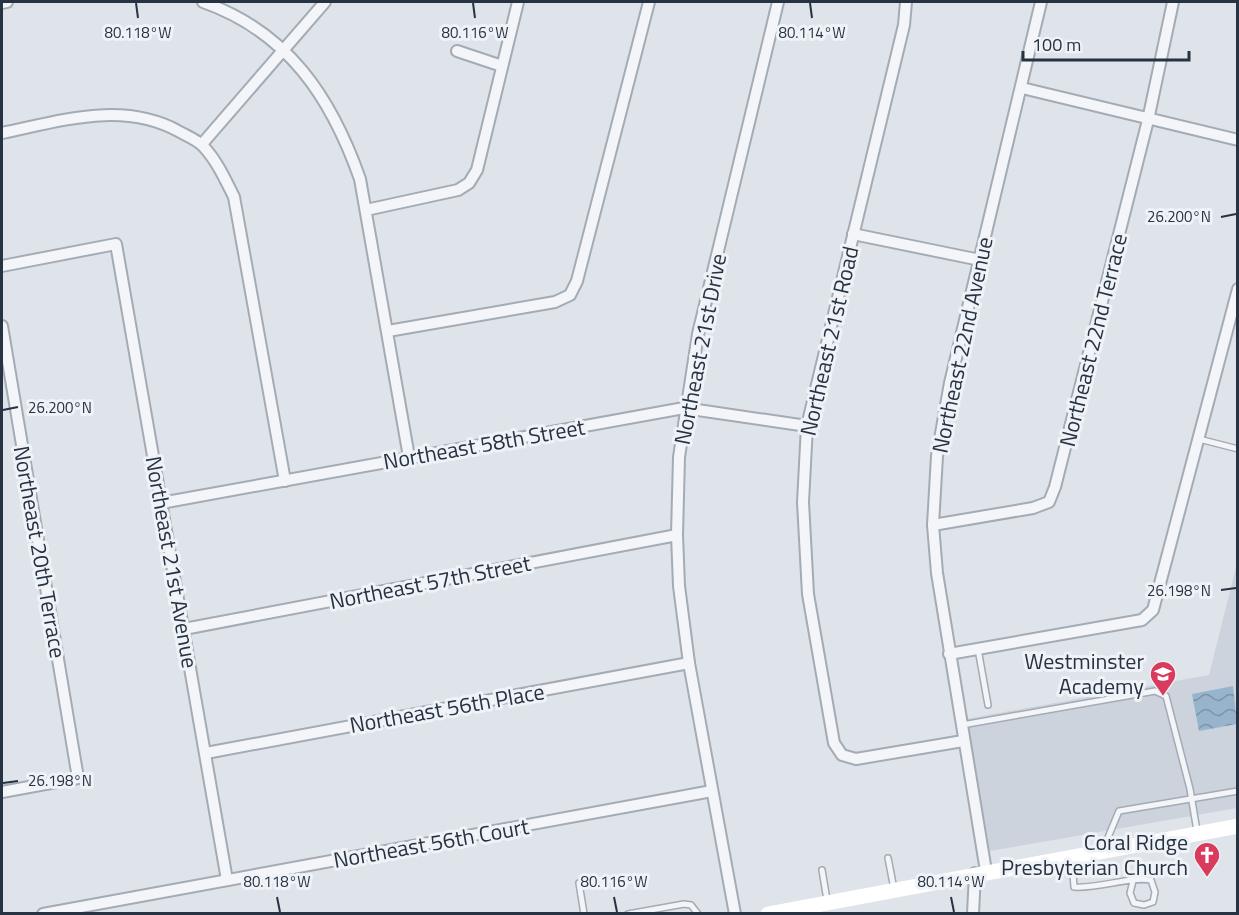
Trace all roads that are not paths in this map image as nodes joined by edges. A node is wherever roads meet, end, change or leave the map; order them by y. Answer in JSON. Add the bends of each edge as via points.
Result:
{"nodes":[{"id":1,"x":7,"y":2,"type":"edge"},
{"id":2,"x":203,"y":2,"type":"edge"},
{"id":3,"x":326,"y":2,"type":"edge"},
{"id":4,"x":518,"y":2,"type":"edge"},
{"id":5,"x":649,"y":2,"type":"edge"},
{"id":6,"x":778,"y":2,"type":"edge"},
{"id":7,"x":906,"y":2,"type":"edge"},
{"id":8,"x":1041,"y":2,"type":"edge"},
{"id":9,"x":1173,"y":2,"type":"edge"},
{"id":10,"x":2,"y":3,"type":"edge"},
{"id":11,"x":284,"y":50,"type":"junction"},
{"id":12,"x":457,"y":51,"type":"dead end"},
{"id":13,"x":502,"y":66,"type":"junction"},
{"id":14,"x":1022,"y":88,"type":"junction"},
{"id":15,"x":1148,"y":120,"type":"junction"},
{"id":16,"x":2,"y":133,"type":"edge"},
{"id":17,"x":1238,"y":140,"type":"edge"},
{"id":18,"x":202,"y":144,"type":"junction"},
{"id":19,"x":366,"y":210,"type":"junction"},
{"id":20,"x":853,"y":234,"type":"junction"},
{"id":21,"x":980,"y":260,"type":"junction"},
{"id":22,"x":2,"y":266,"type":"edge"},
{"id":23,"x":1238,"y":289,"type":"edge"},
{"id":24,"x":2,"y":326,"type":"edge"},
{"id":25,"x":388,"y":332,"type":"junction"},
{"id":26,"x":684,"y":408,"type":"junction"},
{"id":27,"x":807,"y":426,"type":"junction"},
{"id":28,"x":1199,"y":439,"type":"junction"},
{"id":29,"x":1238,"y":449,"type":"edge"},
{"id":30,"x":410,"y":458,"type":"junction"},
{"id":31,"x":285,"y":481,"type":"junction"},
{"id":32,"x":161,"y":502,"type":"junction"},
{"id":33,"x":933,"y":525,"type":"junction"},
{"id":34,"x":677,"y":535,"type":"junction"},
{"id":35,"x":184,"y":629,"type":"junction"},
{"id":36,"x":978,"y":649,"type":"junction"},
{"id":37,"x":949,"y":654,"type":"junction"},
{"id":38,"x":689,"y":663,"type":"junction"},
{"id":39,"x":988,"y":705,"type":"dead end"},
{"id":40,"x":961,"y":725,"type":"junction"},
{"id":41,"x":963,"y":741,"type":"junction"},
{"id":42,"x":206,"y":753,"type":"junction"},
{"id":43,"x":712,"y":791,"type":"junction"},
{"id":44,"x":1238,"y":791,"type":"edge"},
{"id":45,"x":2,"y":792,"type":"edge"},
{"id":46,"x":1192,"y":798,"type":"junction"},
{"id":47,"x":1238,"y":825,"type":"edge"},
{"id":48,"x":1197,"y":833,"type":"junction"},
{"id":49,"x":1103,"y":849,"type":"junction"},
{"id":50,"x":1071,"y":855,"type":"junction"},
{"id":51,"x":888,"y":858,"type":"dead end"},
{"id":52,"x":822,"y":870,"type":"dead end"},
{"id":53,"x":980,"y":872,"type":"junction"},
{"id":54,"x":227,"y":880,"type":"junction"},
{"id":55,"x":1133,"y":881,"type":"junction"},
{"id":56,"x":579,"y":883,"type":"dead end"},
{"id":57,"x":894,"y":889,"type":"junction"},
{"id":58,"x":827,"y":902,"type":"junction"},
{"id":59,"x":43,"y":914,"type":"edge"},
{"id":60,"x":584,"y":914,"type":"edge"},
{"id":61,"x":628,"y":914,"type":"edge"},
{"id":62,"x":698,"y":914,"type":"edge"},
{"id":63,"x":735,"y":914,"type":"edge"},
{"id":64,"x":768,"y":914,"type":"edge"},
{"id":65,"x":973,"y":914,"type":"edge"}],
"edges":[{"from":1,"to":10,"type":"street"},
{"from":2,"to":11,"type":"street","via":[[243,21]]},
{"from":3,"to":11,"type":"street"},
{"from":4,"to":13,"type":"street"},
{"from":5,"to":25,"type":"street","via":[[578,281],[570,295],[555,302]]},
{"from":6,"to":26,"type":"street","name":"Northeast 21st Drive","via":[[698,334]]},
{"from":7,"to":20,"type":"street","name":"Northeast 21st Road","via":[[904,25]]},
{"from":8,"to":14,"type":"street","name":"Northeast 22nd Avenue"},
{"from":9,"to":15,"type":"street","name":"Northeast 22nd Terrace"},
{"from":11,"to":18,"type":"street"},
{"from":11,"to":19,"type":"street","via":[[329,106],[347,142]]},
{"from":12,"to":13,"type":"street"},
{"from":13,"to":19,"type":"street","via":[[477,170],[469,183],[458,190]]},
{"from":14,"to":15,"type":"street"},
{"from":14,"to":21,"type":"street","name":"Northeast 22nd Avenue"},
{"from":15,"to":17,"type":"street"},
{"from":15,"to":33,"type":"street","name":"Northeast 22nd Terrace","via":[[1049,502]]},
{"from":16,"to":18,"type":"street","via":[[94,115],[127,114],[168,126]]},
{"from":18,"to":31,"type":"street","via":[[234,197]]},
{"from":19,"to":25,"type":"street"},
{"from":20,"to":21,"type":"street"},
{"from":20,"to":27,"type":"street","name":"Northeast 21st Road"},
{"from":21,"to":33,"type":"street","name":"Northeast 22nd Avenue","via":[[950,383],[939,446]]},
{"from":22,"to":32,"type":"street","name":"Northeast 21st Avenue","via":[[116,244]]},
{"from":23,"to":28,"type":"street"},
{"from":24,"to":45,"type":"street","name":"Northeast 20th Terrace","via":[[78,778]]},
{"from":25,"to":30,"type":"street"},
{"from":26,"to":27,"type":"street","name":"Northeast 58th Street"},
{"from":26,"to":30,"type":"street","name":"Northeast 58th Street"},
{"from":26,"to":34,"type":"street","name":"Northeast 21st Drive"},
{"from":27,"to":41,"type":"street","name":"Northeast 21st Road","via":[[803,502],[808,594],[834,743],[842,755],[856,759]]},
{"from":28,"to":29,"type":"lane"},
{"from":28,"to":36,"type":"street","via":[[1153,610],[1142,620]]},
{"from":30,"to":31,"type":"street","name":"Northeast 58th Street"},
{"from":31,"to":32,"type":"street","name":"Northeast 58th Street"},
{"from":32,"to":35,"type":"street","name":"Northeast 21st Avenue"},
{"from":33,"to":37,"type":"street","name":"Northeast 22nd Avenue"},
{"from":34,"to":35,"type":"street","name":"Northeast 57th Street"},
{"from":34,"to":38,"type":"street","name":"Northeast 21st Drive"},
{"from":35,"to":42,"type":"street","name":"Northeast 21st Avenue"},
{"from":36,"to":37,"type":"street"},
{"from":36,"to":39,"type":"lane"},
{"from":37,"to":40,"type":"street","name":"Northeast 22nd Avenue"},
{"from":38,"to":42,"type":"street","name":"Northeast 56th Place"},
{"from":38,"to":43,"type":"street","name":"Northeast 21st Drive"},
{"from":40,"to":41,"type":"street","name":"Northeast 22nd Avenue"},
{"from":40,"to":46,"type":"lane","via":[[1155,691],[1169,701]]},
{"from":41,"to":53,"type":"street","name":"Northeast 22nd Avenue"},
{"from":42,"to":54,"type":"street","name":"Northeast 21st Avenue"},
{"from":43,"to":54,"type":"street","name":"Northeast 56th Court"},
{"from":43,"to":63,"type":"street","name":"Northeast 21st Drive"},
{"from":44,"to":46,"type":"lane"},
{"from":46,"to":48,"type":"lane"},
{"from":46,"to":49,"type":"lane","via":[[1119,810]]},
{"from":47,"to":48,"type":"street"},
{"from":48,"to":49,"type":"street"},
{"from":49,"to":50,"type":"street"},
{"from":50,"to":53,"type":"street"},
{"from":50,"to":55,"type":"lane","via":[[1074,887]]},
{"from":51,"to":57,"type":"lane"},
{"from":52,"to":58,"type":"lane"},
{"from":53,"to":57,"type":"street"},
{"from":53,"to":65,"type":"street","name":"Northeast 22nd Avenue"},
{"from":54,"to":59,"type":"street","name":"Northeast 56th Court"},
{"from":55,"to":55,"type":"lane","via":[[1151,880],[1153,902],[1134,903],[1130,893]]},
{"from":56,"to":60,"type":"lane"},
{"from":57,"to":58,"type":"street"},
{"from":58,"to":64,"type":"street"},
{"from":61,"to":62,"type":"lane","via":[[684,903]]}]}
